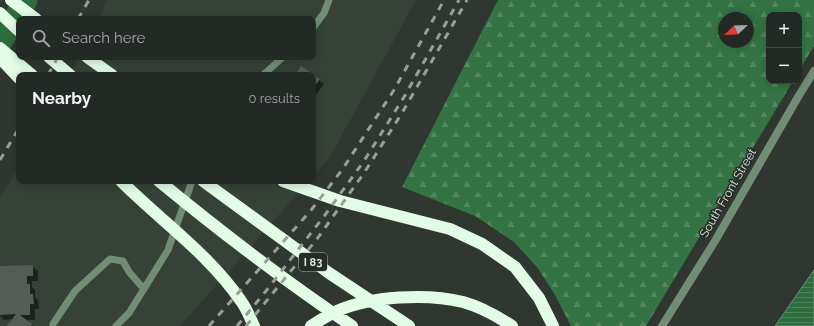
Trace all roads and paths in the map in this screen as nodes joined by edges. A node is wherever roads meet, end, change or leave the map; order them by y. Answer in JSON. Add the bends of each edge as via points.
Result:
{"nodes":[{"id":1,"x":11,"y":0,"type":"edge"},
{"id":2,"x":329,"y":0,"type":"edge"},
{"id":3,"x":0,"y":13,"type":"edge"},
{"id":4,"x":32,"y":16,"type":"edge"},
{"id":5,"x":316,"y":24,"type":"edge"},
{"id":6,"x":16,"y":28,"type":"edge"},
{"id":7,"x":0,"y":48,"type":"edge"},
{"id":8,"x":0,"y":58,"type":"edge"},
{"id":9,"x":52,"y":60,"type":"edge"},
{"id":10,"x":91,"y":60,"type":"edge"},
{"id":11,"x":280,"y":60,"type":"edge"},
{"id":12,"x":814,"y":71,"type":"edge"},
{"id":13,"x":28,"y":72,"type":"edge"},
{"id":14,"x":66,"y":72,"type":"edge"},
{"id":15,"x":108,"y":72,"type":"edge"},
{"id":16,"x":266,"y":72,"type":"edge"},
{"id":17,"x":16,"y":75,"type":"edge"},
{"id":18,"x":124,"y":184,"type":"edge"},
{"id":19,"x":163,"y":184,"type":"edge"},
{"id":20,"x":191,"y":184,"type":"edge"},
{"id":21,"x":207,"y":184,"type":"edge"},
{"id":22,"x":292,"y":184,"type":"edge"},
{"id":23,"x":144,"y":288,"type":"junction"},
{"id":24,"x":53,"y":326,"type":"edge"},
{"id":25,"x":116,"y":326,"type":"edge"},
{"id":26,"x":254,"y":326,"type":"edge"},
{"id":27,"x":311,"y":326,"type":"edge"},
{"id":28,"x":352,"y":326,"type":"edge"},
{"id":29,"x":409,"y":326,"type":"edge"},
{"id":30,"x":512,"y":326,"type":"edge"},
{"id":31,"x":553,"y":326,"type":"edge"},
{"id":32,"x":662,"y":326,"type":"edge"}],
"edges":[{"from":1,"to":4,"type":"highway"},
{"from":2,"to":5,"type":"lane"},
{"from":3,"to":6,"type":"highway"},
{"from":7,"to":13,"type":"highway"},
{"from":8,"to":17,"type":"highway"},
{"from":9,"to":14,"type":"highway"},
{"from":10,"to":15,"type":"highway"},
{"from":11,"to":16,"type":"lane"},
{"from":12,"to":32,"type":"street","name":"South Front Street","via":[[715,241]]},
{"from":18,"to":26,"type":"highway","via":[[221,275],[242,303]]},
{"from":19,"to":28,"type":"highway","number":"I 83","via":[[308,296]]},
{"from":20,"to":23,"type":"lane","via":[[168,250]]},
{"from":21,"to":29,"type":"highway","number":"I 83","via":[[329,273]]},
{"from":22,"to":31,"type":"highway","via":[[340,201],[450,229],[482,244],[515,267],[539,298]]},
{"from":23,"to":24,"type":"lane","via":[[122,262],[110,258],[75,291]]},
{"from":23,"to":25,"type":"lane"},
{"from":27,"to":30,"type":"highway","via":[[338,311],[374,300],[410,297],[463,302],[493,314]]}]}
